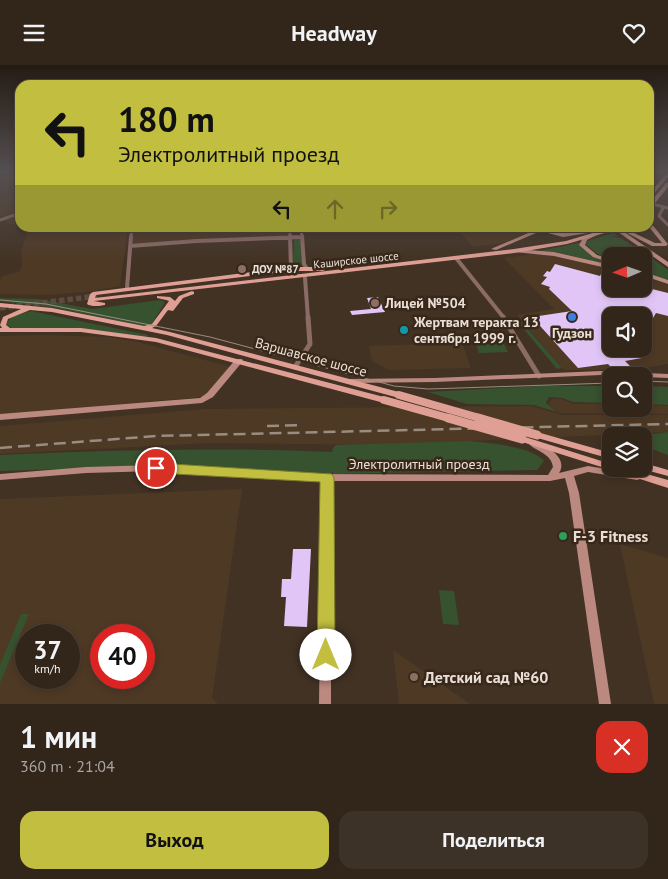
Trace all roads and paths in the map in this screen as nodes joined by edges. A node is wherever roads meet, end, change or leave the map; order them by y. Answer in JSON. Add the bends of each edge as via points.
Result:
{"nodes":[{"id":1,"x":666,"y":208,"type":"edge"},
{"id":2,"x":15,"y":215,"type":"edge"},
{"id":3,"x":0,"y":220,"type":"edge"},
{"id":4,"x":654,"y":223,"type":"edge"},
{"id":5,"x":668,"y":225,"type":"edge"},
{"id":6,"x":654,"y":230,"type":"edge"},
{"id":7,"x":131,"y":232,"type":"edge"},
{"id":8,"x":290,"y":232,"type":"edge"},
{"id":9,"x":302,"y":232,"type":"edge"},
{"id":10,"x":536,"y":232,"type":"edge"},
{"id":11,"x":550,"y":232,"type":"edge"},
{"id":12,"x":580,"y":232,"type":"edge"},
{"id":13,"x":584,"y":232,"type":"edge"},
{"id":14,"x":603,"y":232,"type":"edge"},
{"id":15,"x":623,"y":232,"type":"edge"},
{"id":16,"x":626,"y":232,"type":"edge"},
{"id":17,"x":594,"y":235,"type":"junction"},
{"id":18,"x":629,"y":235,"type":"junction"},
{"id":19,"x":290,"y":237,"type":"junction"},
{"id":20,"x":302,"y":237,"type":"junction"},
{"id":21,"x":668,"y":239,"type":"edge"},
{"id":22,"x":130,"y":246,"type":"junction"},
{"id":23,"x":640,"y":247,"type":"edge"},
{"id":24,"x":494,"y":249,"type":"junction"},
{"id":25,"x":514,"y":251,"type":"junction"},
{"id":26,"x":456,"y":258,"type":"junction"},
{"id":27,"x":602,"y":258,"type":"edge"},
{"id":28,"x":668,"y":260,"type":"edge"},
{"id":29,"x":602,"y":265,"type":"edge"},
{"id":30,"x":668,"y":265,"type":"edge"},
{"id":31,"x":291,"y":269,"type":"junction"},
{"id":32,"x":307,"y":269,"type":"junction"},
{"id":33,"x":328,"y":271,"type":"junction"},
{"id":34,"x":652,"y":277,"type":"edge"},
{"id":35,"x":306,"y":278,"type":"junction"},
{"id":36,"x":668,"y":282,"type":"edge"},
{"id":37,"x":128,"y":288,"type":"junction"},
{"id":38,"x":192,"y":293,"type":"junction"},
{"id":39,"x":159,"y":297,"type":"junction"},
{"id":40,"x":97,"y":298,"type":"tunnel mouth"},
{"id":41,"x":0,"y":305,"type":"edge"},
{"id":42,"x":34,"y":308,"type":"junction"},
{"id":43,"x":139,"y":327,"type":"junction"},
{"id":44,"x":0,"y":330,"type":"edge"},
{"id":45,"x":9,"y":330,"type":"junction"},
{"id":46,"x":168,"y":333,"type":"junction"},
{"id":47,"x":245,"y":353,"type":"junction"},
{"id":48,"x":239,"y":361,"type":"junction"},
{"id":49,"x":294,"y":367,"type":"junction"},
{"id":50,"x":538,"y":376,"type":"junction"},
{"id":51,"x":668,"y":376,"type":"edge"},
{"id":52,"x":348,"y":381,"type":"junction"},
{"id":53,"x":0,"y":417,"type":"edge"},
{"id":54,"x":523,"y":440,"type":"junction"},
{"id":55,"x":602,"y":453,"type":"edge"},
{"id":56,"x":602,"y":464,"type":"edge"},
{"id":57,"x":652,"y":468,"type":"edge"},
{"id":58,"x":668,"y":473,"type":"edge"},
{"id":59,"x":569,"y":475,"type":"junction"},
{"id":60,"x":0,"y":477,"type":"edge"},
{"id":61,"x":646,"y":477,"type":"edge"},
{"id":62,"x":327,"y":478,"type":"junction"},
{"id":63,"x":550,"y":478,"type":"junction"},
{"id":64,"x":656,"y":480,"type":"junction"},
{"id":65,"x":668,"y":484,"type":"edge"},
{"id":66,"x":325,"y":704,"type":"edge"},
{"id":67,"x":605,"y":704,"type":"edge"}],
"edges":[{"from":1,"to":5,"type":"street","via":[[659,216]]},
{"from":2,"to":3,"type":"street"},
{"from":4,"to":21,"type":"main road"},
{"from":6,"to":18,"type":"main road","via":[[666,243],[664,245],[654,245]]},
{"from":7,"to":22,"type":"street"},
{"from":8,"to":19,"type":"street"},
{"from":9,"to":20,"type":"street"},
{"from":10,"to":24,"type":"main road"},
{"from":11,"to":12,"type":"main road","via":[[556,235]]},
{"from":13,"to":24,"type":"main road","name":"Каширское шоссе","via":[[553,241]]},
{"from":14,"to":17,"type":"main road","name":"Каширское шоссе","bridge":true},
{"from":15,"to":18,"type":"main road"},
{"from":16,"to":18,"type":"main road"},
{"from":17,"to":25,"type":"main road","name":"Каширское шоссе"},
{"from":17,"to":27,"type":"main road","via":[[585,239],[582,245]]},
{"from":18,"to":23,"type":"main road"},
{"from":18,"to":28,"type":"main road"},
{"from":18,"to":30,"type":"main road"},
{"from":19,"to":20,"type":"street"},
{"from":19,"to":22,"type":"street"},
{"from":19,"to":31,"type":"street"},
{"from":20,"to":32,"type":"street"},
{"from":22,"to":37,"type":"street"},
{"from":24,"to":33,"type":"main road","name":"Каширское шоссе"},
{"from":25,"to":26,"type":"main road","name":"Каширское шоссе"},
{"from":25,"to":29,"type":"main road","via":[[554,254]]},
{"from":26,"to":33,"type":"main road","name":"Каширское шоссе"},
{"from":26,"to":50,"type":"street","via":[[504,318]]},
{"from":31,"to":32,"type":"main road"},
{"from":31,"to":37,"type":"main road"},
{"from":32,"to":33,"type":"main road"},
{"from":33,"to":35,"type":"main road"},
{"from":33,"to":40,"type":"main road","name":"Каширское шоссе"},
{"from":34,"to":36,"type":"main road"},
{"from":35,"to":38,"type":"main road"},
{"from":35,"to":49,"type":"street","via":[[310,344]]},
{"from":37,"to":39,"type":"main road","via":[[96,292],[90,304]]},
{"from":38,"to":39,"type":"main road"},
{"from":38,"to":46,"type":"main road","via":[[181,297],[161,323],[160,327]]},
{"from":39,"to":43,"type":"main road","via":[[172,301],[154,325]]},
{"from":41,"to":42,"type":"main road","name":"Варшавское шоссе"},
{"from":42,"to":43,"type":"main road","name":"Варшавское шоссе"},
{"from":42,"to":45,"type":"main road","via":[[16,312],[5,319],[3,326]]},
{"from":43,"to":46,"type":"main road","name":"Варшавское шоссе"},
{"from":44,"to":45,"type":"main road","name":"Варшавское шоссе"},
{"from":45,"to":48,"type":"main road","name":"Варшавское шоссе","via":[[111,333],[161,341]]},
{"from":46,"to":47,"type":"main road","name":"Варшавское шоссе"},
{"from":47,"to":48,"type":"street"},
{"from":47,"to":49,"type":"main road","name":"Варшавское шоссе"},
{"from":48,"to":53,"type":"main road","via":[[210,395],[202,399]]},
{"from":48,"to":54,"type":"main road","name":"Варшавское шоссе","bridge":true},
{"from":49,"to":52,"type":"main road","name":"Варшавское шоссе"},
{"from":50,"to":51,"type":"main road","via":[[601,373]]},
{"from":50,"to":52,"type":"main road"},
{"from":52,"to":55,"type":"main road","name":"Варшавское шоссе","bridge":true},
{"from":54,"to":56,"type":"main road","name":"Варшавское шоссе"},
{"from":54,"to":63,"type":"main road","via":[[542,448],[555,459],[557,468]]},
{"from":57,"to":58,"type":"main road"},
{"from":59,"to":63,"type":"main road","name":"Электролитный проезд"},
{"from":59,"to":64,"type":"main road","name":"Электролитный проезд","via":[[582,470],[602,470]]},
{"from":59,"to":67,"type":"main road"},
{"from":60,"to":62,"type":"main road","name":"Электролитный проезд","via":[[156,468]]},
{"from":61,"to":64,"type":"main road"},
{"from":62,"to":63,"type":"main road","name":"Электролитный проезд"},
{"from":62,"to":66,"type":"main road"},
{"from":64,"to":65,"type":"main road"}]}
